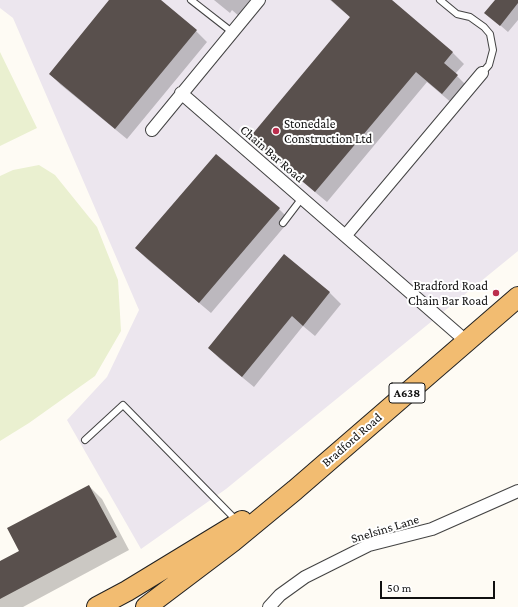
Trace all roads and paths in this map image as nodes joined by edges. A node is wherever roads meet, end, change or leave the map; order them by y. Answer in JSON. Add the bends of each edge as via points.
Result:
{"nodes":[{"id":1,"x":191,"y":0,"type":"edge"},
{"id":2,"x":259,"y":0,"type":"edge"},
{"id":3,"x":440,"y":0,"type":"edge"},
{"id":4,"x":232,"y":32,"type":"junction"},
{"id":5,"x":482,"y":73,"type":"joint"},
{"id":6,"x":181,"y":93,"type":"junction"},
{"id":7,"x":152,"y":130,"type":"dead end"},
{"id":8,"x":302,"y":198,"type":"junction"},
{"id":9,"x":283,"y":223,"type":"dead end"},
{"id":10,"x":346,"y":235,"type":"junction"},
{"id":11,"x":518,"y":296,"type":"edge"},
{"id":12,"x":466,"y":341,"type":"junction"},
{"id":13,"x":85,"y":440,"type":"dead end"},
{"id":14,"x":295,"y":490,"type":"junction"},
{"id":15,"x":518,"y":491,"type":"edge"},
{"id":16,"x":239,"y":523,"type":"junction"},
{"id":17,"x":97,"y":607,"type":"edge"},
{"id":18,"x":146,"y":607,"type":"edge"},
{"id":19,"x":269,"y":607,"type":"edge"}],
"edges":[{"from":1,"to":4,"type":"lane"},
{"from":2,"to":4,"type":"street"},
{"from":3,"to":5,"type":"lane","via":[[457,14],[470,17],[490,34],[493,50],[489,65]]},
{"from":4,"to":6,"type":"street"},
{"from":5,"to":10,"type":"street"},
{"from":6,"to":7,"type":"street"},
{"from":6,"to":8,"type":"street","name":"Chain Bar Road"},
{"from":8,"to":9,"type":"lane"},
{"from":8,"to":10,"type":"street","name":"Chain Bar Road"},
{"from":10,"to":12,"type":"street","name":"Chain Bar Road"},
{"from":11,"to":12,"type":"main road","name":"Bradford Road","number":"A638"},
{"from":12,"to":14,"type":"main road","name":"Bradford Road","number":"A638"},
{"from":13,"to":16,"type":"lane","via":[[123,406]]},
{"from":14,"to":16,"type":"main road","name":"Bradford Road","number":"A638"},
{"from":14,"to":18,"type":"main road","name":"Bradford Road"},
{"from":15,"to":19,"type":"street","name":"Snelsins Lane","via":[[432,529],[368,546],[355,552],[304,577]]},
{"from":16,"to":17,"type":"main road","name":"Bradford Road","number":"A638"}]}
